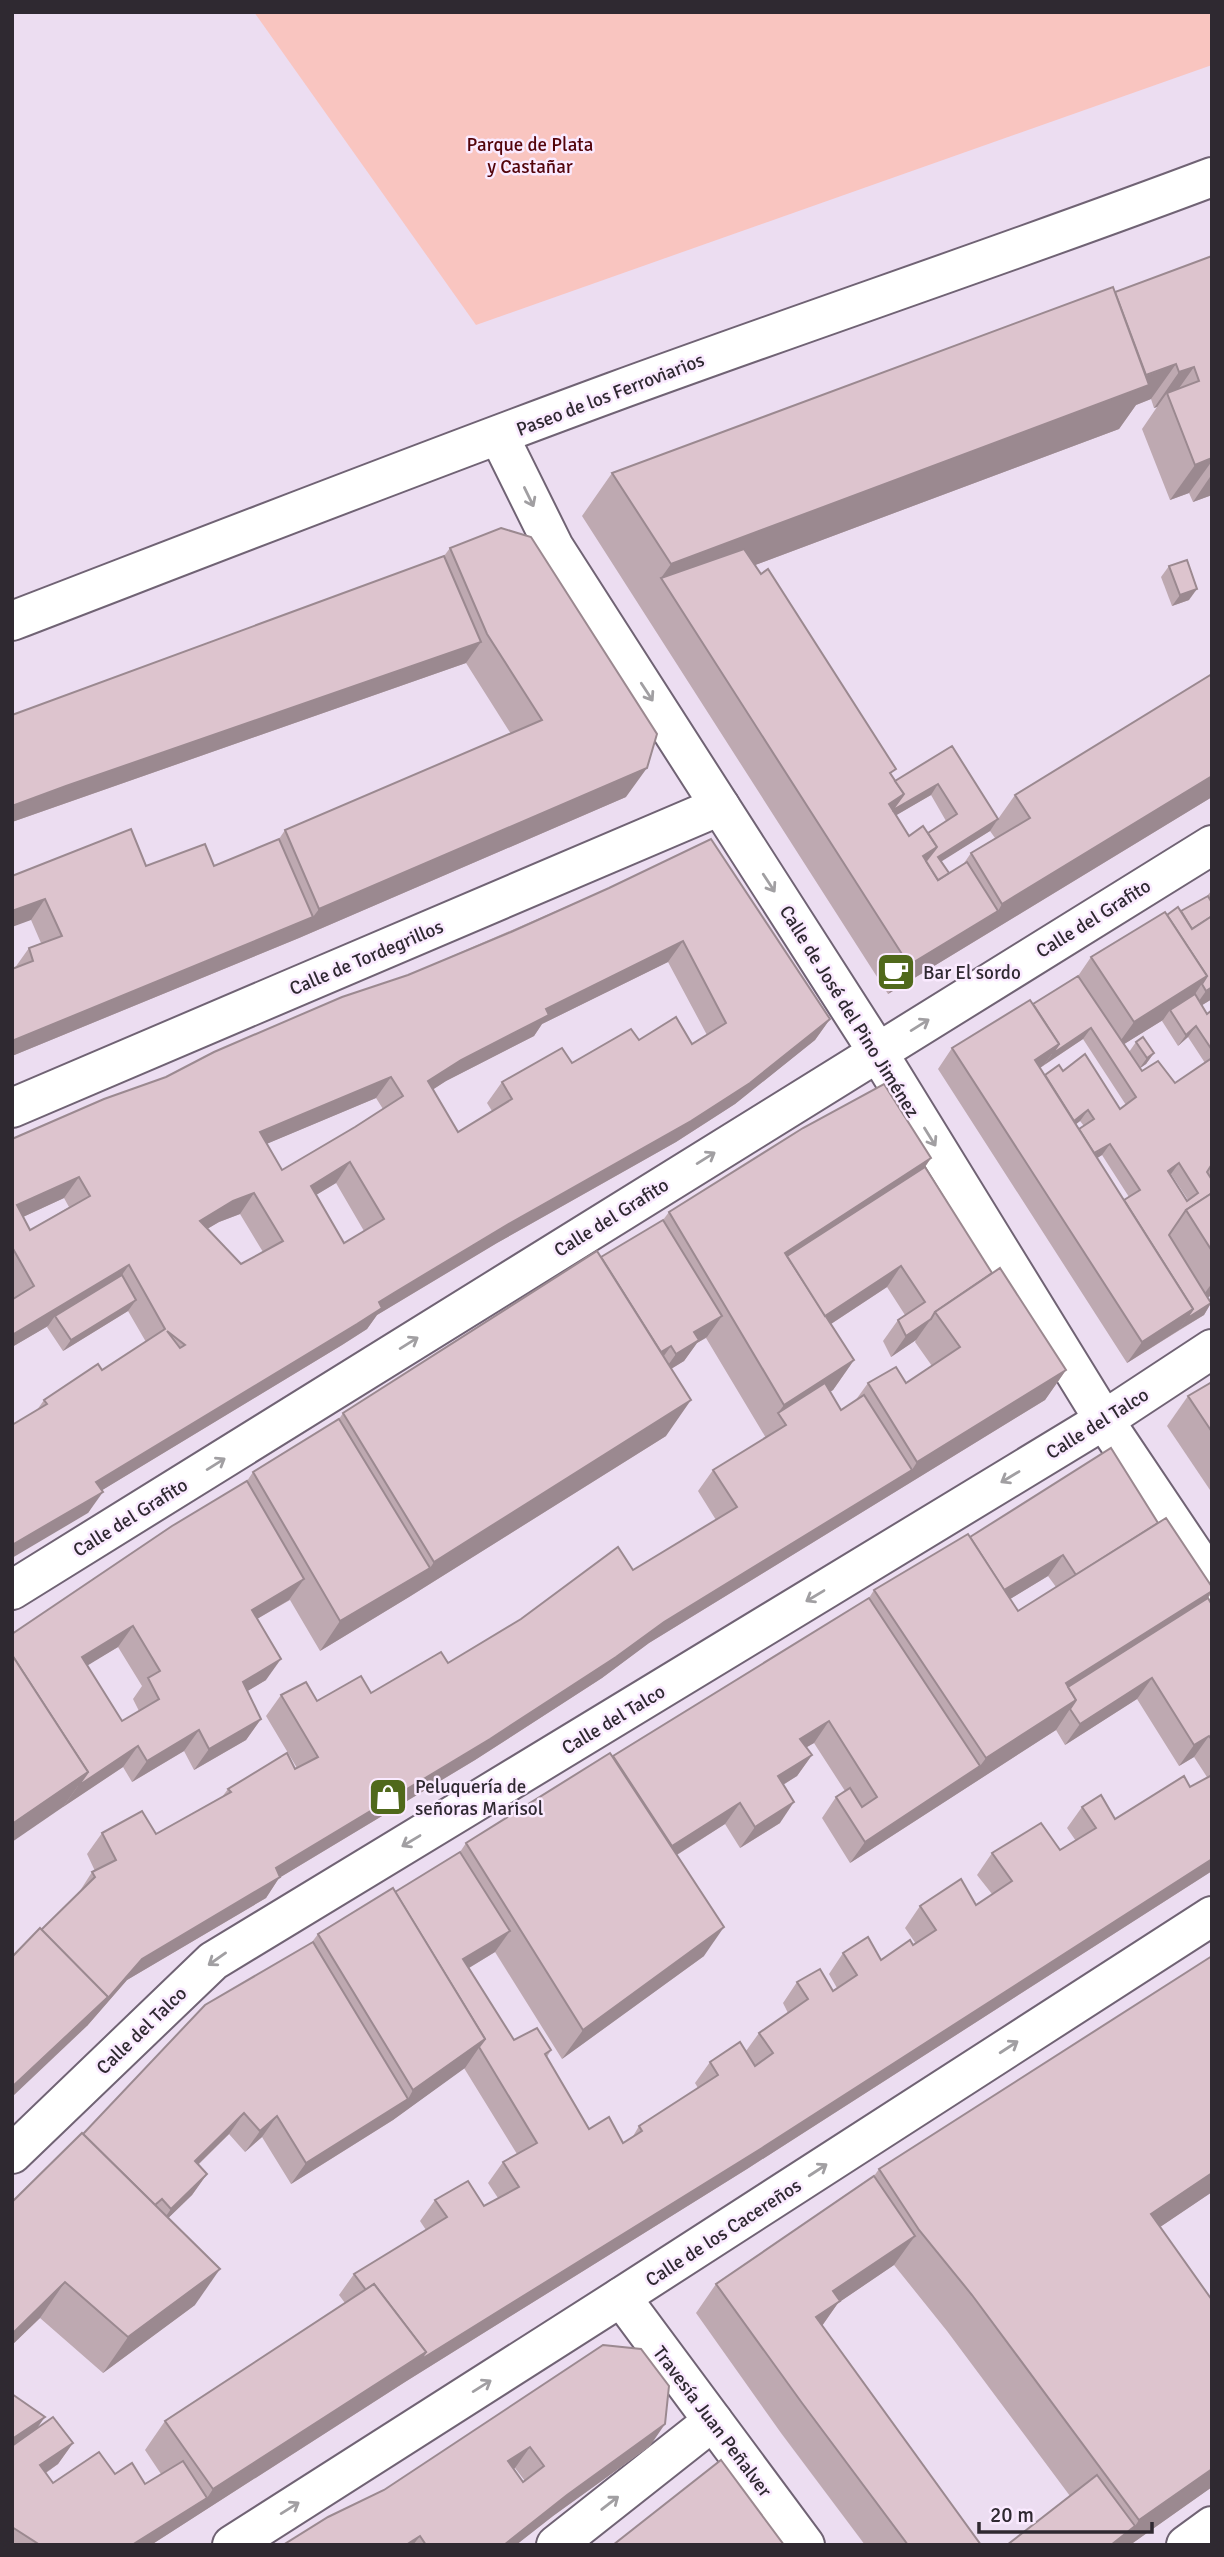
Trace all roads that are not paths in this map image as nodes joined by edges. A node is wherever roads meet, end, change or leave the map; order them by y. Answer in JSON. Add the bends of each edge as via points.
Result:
{"nodes":[{"id":1,"x":1212,"y":177,"type":"edge"},
{"id":2,"x":499,"y":436,"type":"junction"},
{"id":3,"x":12,"y":621,"type":"edge"},
{"id":4,"x":720,"y":806,"type":"junction"},
{"id":5,"x":1212,"y":845,"type":"edge"},
{"id":6,"x":877,"y":1051,"type":"junction"},
{"id":7,"x":12,"y":1108,"type":"edge"},
{"id":8,"x":1212,"y":1349,"type":"edge"},
{"id":9,"x":1104,"y":1420,"type":"junction"},
{"id":10,"x":1212,"y":1581,"type":"edge"},
{"id":11,"x":12,"y":1590,"type":"edge"},
{"id":12,"x":1212,"y":1916,"type":"edge"},
{"id":13,"x":12,"y":2154,"type":"edge"},
{"id":14,"x":621,"y":2298,"type":"junction"},
{"id":15,"x":713,"y":2421,"type":"junction"},
{"id":16,"x":1212,"y":2526,"type":"edge"},
{"id":17,"x":232,"y":2545,"type":"edge"},
{"id":18,"x":556,"y":2545,"type":"edge"},
{"id":19,"x":805,"y":2545,"type":"edge"},
{"id":20,"x":1186,"y":2545,"type":"edge"}],
"edges":[{"from":1,"to":2,"type":"street","name":"Paseo de los Ferroviarios"},
{"from":2,"to":3,"type":"street","name":"Paseo de los Ferroviarios"},
{"from":2,"to":4,"type":"street","name":"Calle de José del Pino Jiménez","one_way":true,"via":[[554,548]]},
{"from":4,"to":6,"type":"street","name":"Calle de José del Pino Jiménez","one_way":true},
{"from":4,"to":7,"type":"street","name":"Calle de Tordegrillos"},
{"from":6,"to":5,"type":"street","name":"Calle del Grafito","one_way":true},
{"from":6,"to":9,"type":"street","name":"Calle de José del Pino Jiménez","one_way":true},
{"from":11,"to":6,"type":"street","name":"Calle del Grafito","one_way":true},
{"from":8,"to":9,"type":"street","name":"Calle del Talco"},
{"from":9,"to":10,"type":"street","name":"Calle de José del Pino Jiménez"},
{"from":9,"to":13,"type":"street","name":"Calle del Talco","one_way":true,"via":[[213,1961]]},
{"from":14,"to":12,"type":"street","name":"Calle de los Cacereños","one_way":true},
{"from":14,"to":15,"type":"street","name":"Travesía Juan Peñalver"},
{"from":17,"to":14,"type":"street","name":"Calle de los Cacereños","one_way":true},
{"from":18,"to":15,"type":"street","one_way":true},
{"from":15,"to":19,"type":"street","name":"Travesía Juan Peñalver"},
{"from":16,"to":20,"type":"street"}]}
